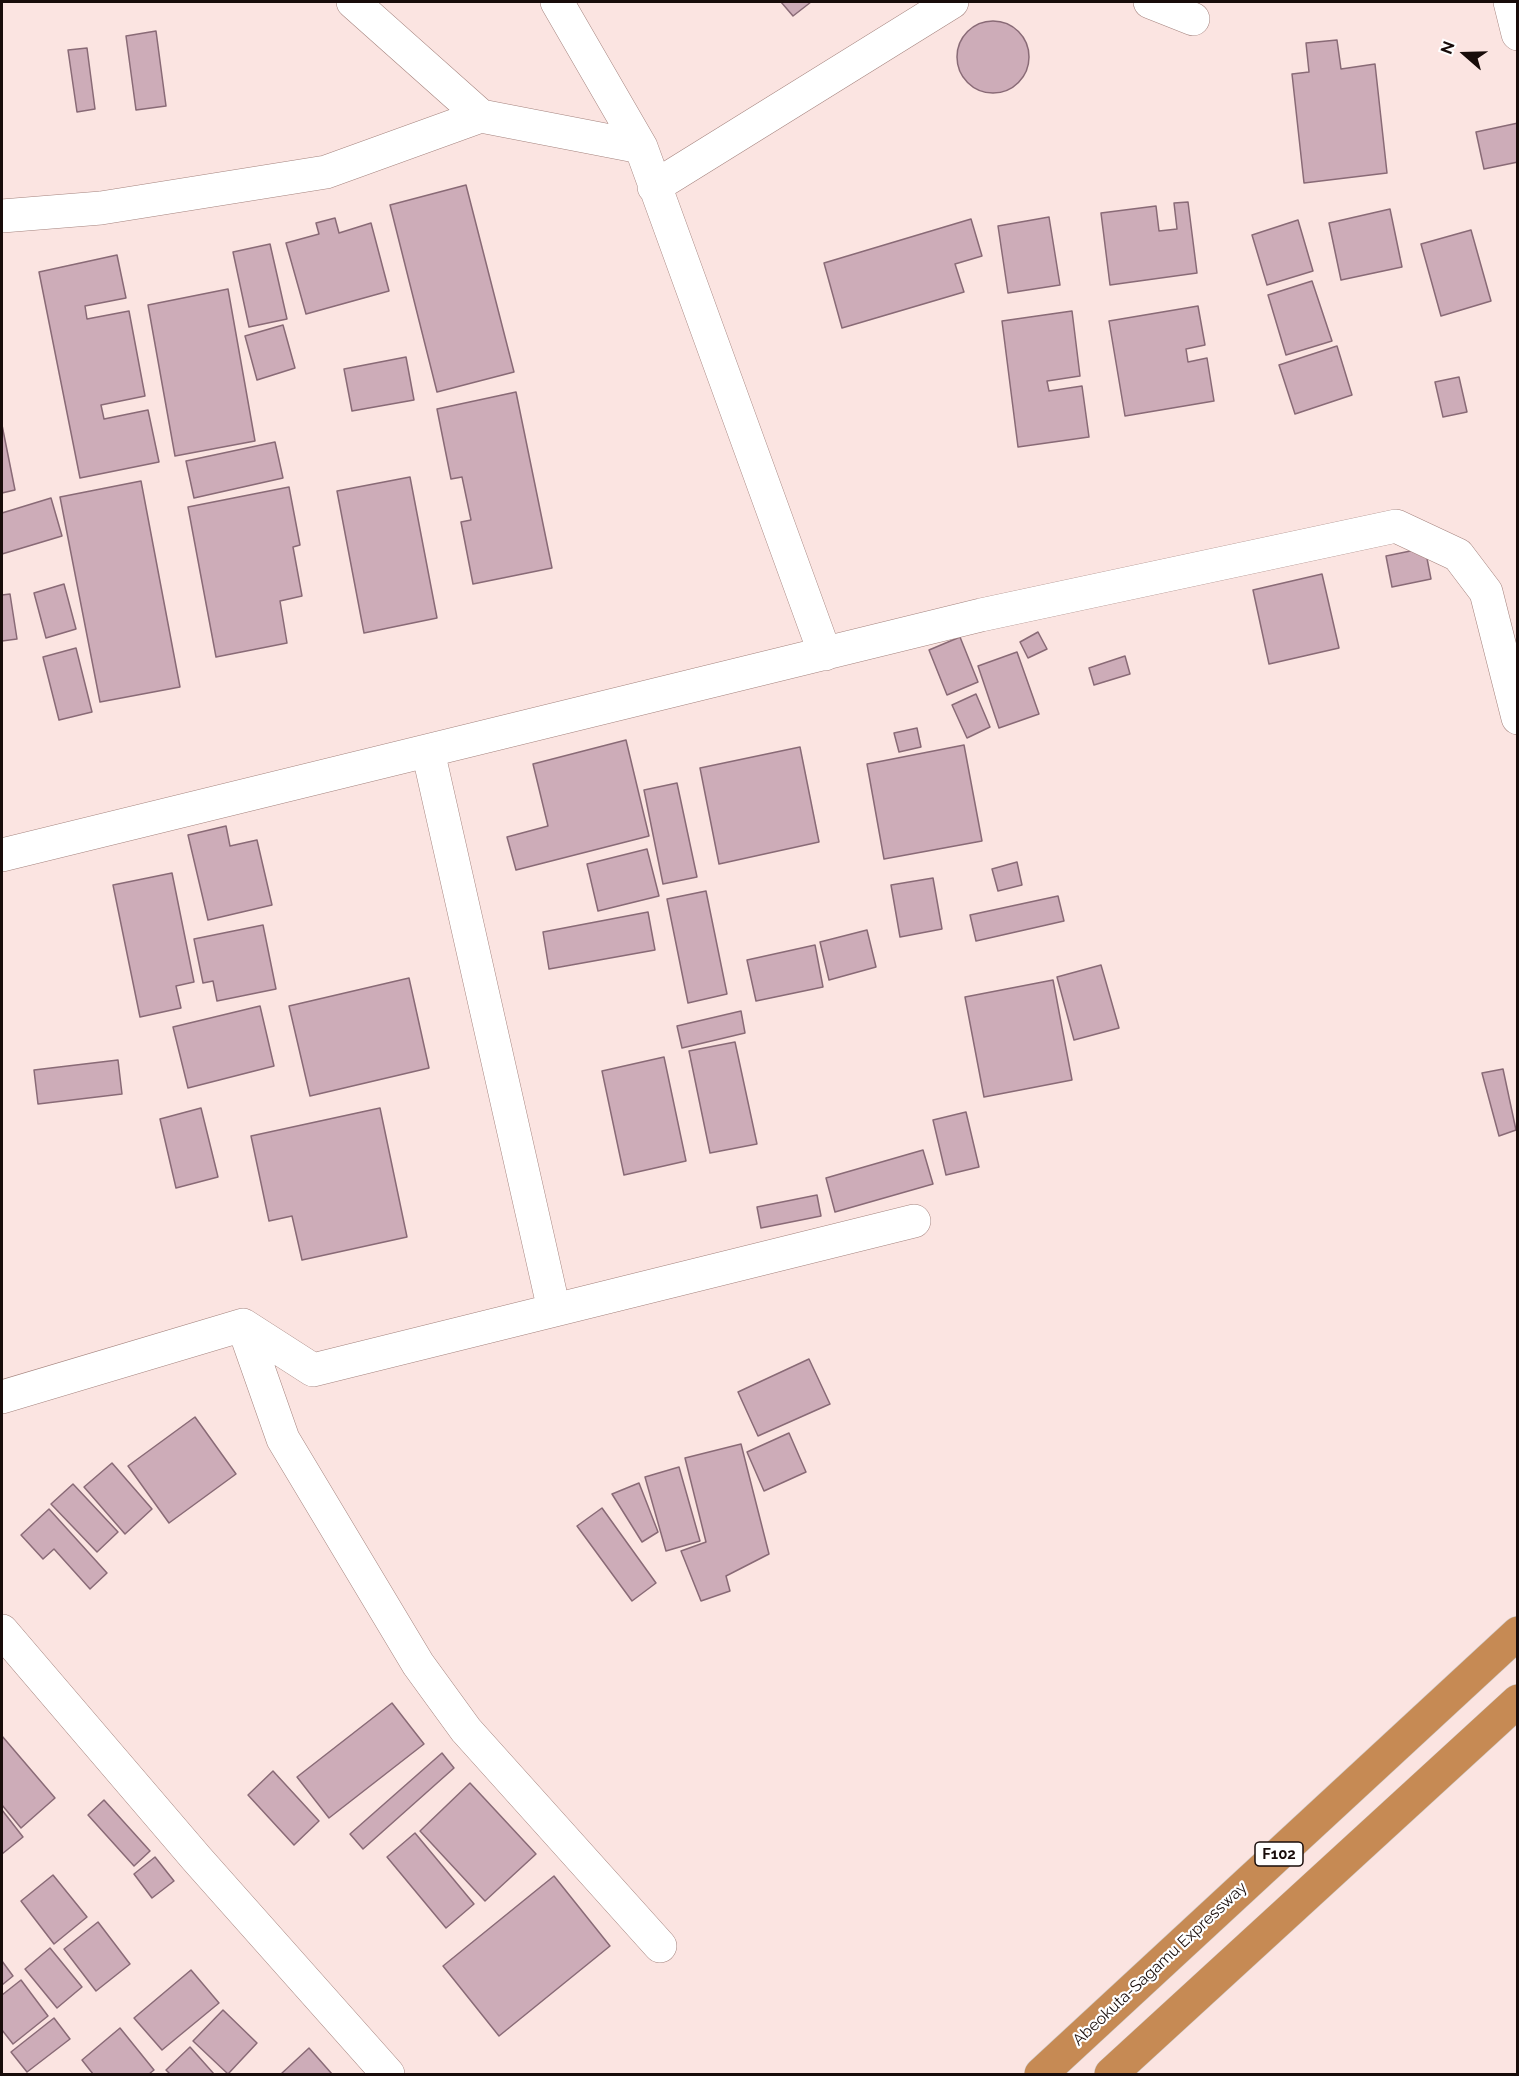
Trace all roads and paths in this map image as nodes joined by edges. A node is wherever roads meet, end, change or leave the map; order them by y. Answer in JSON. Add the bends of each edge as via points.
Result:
{"nodes":[{"id":1,"x":352,"y":2,"type":"edge"},
{"id":2,"x":557,"y":2,"type":"edge"},
{"id":3,"x":952,"y":2,"type":"edge"},
{"id":4,"x":1150,"y":2,"type":"edge"},
{"id":5,"x":1510,"y":2,"type":"edge"},
{"id":6,"x":1193,"y":19,"type":"dead end"},
{"id":7,"x":1518,"y":34,"type":"edge"},
{"id":8,"x":482,"y":116,"type":"junction"},
{"id":9,"x":641,"y":147,"type":"junction"},
{"id":10,"x":654,"y":188,"type":"junction"},
{"id":11,"x":2,"y":216,"type":"edge"},
{"id":12,"x":825,"y":654,"type":"junction"},
{"id":13,"x":1518,"y":718,"type":"edge"},
{"id":14,"x":428,"y":751,"type":"junction"},
{"id":15,"x":2,"y":855,"type":"edge"},
{"id":16,"x":914,"y":1221,"type":"dead end"},
{"id":17,"x":554,"y":1310,"type":"junction"},
{"id":18,"x":243,"y":1325,"type":"junction"},
{"id":19,"x":2,"y":1397,"type":"edge"},
{"id":20,"x":2,"y":1631,"type":"edge"},
{"id":21,"x":1518,"y":1633,"type":"edge"},
{"id":22,"x":1518,"y":1701,"type":"edge"},
{"id":23,"x":660,"y":1946,"type":"dead end"},
{"id":24,"x":388,"y":2074,"type":"edge"},
{"id":25,"x":1041,"y":2074,"type":"edge"},
{"id":26,"x":1112,"y":2074,"type":"edge"}],
"edges":[{"from":1,"to":8,"type":"street"},
{"from":2,"to":9,"type":"street"},
{"from":3,"to":10,"type":"street"},
{"from":4,"to":6,"type":"street"},
{"from":5,"to":7,"type":"street"},
{"from":8,"to":9,"type":"street"},
{"from":8,"to":11,"type":"street","via":[[326,172],[101,208]]},
{"from":9,"to":10,"type":"street"},
{"from":10,"to":12,"type":"street"},
{"from":12,"to":13,"type":"street","via":[[981,615],[1396,526],[1458,555],[1486,592]]},
{"from":12,"to":14,"type":"street"},
{"from":14,"to":15,"type":"street"},
{"from":14,"to":17,"type":"street"},
{"from":16,"to":17,"type":"street"},
{"from":17,"to":18,"type":"street","via":[[313,1370]]},
{"from":18,"to":19,"type":"street"},
{"from":18,"to":23,"type":"street","via":[[283,1439],[417,1664],[466,1730]]},
{"from":20,"to":24,"type":"street"},
{"from":21,"to":25,"type":"highway","name":"Abeokuta-Sagamu Expressway","number":"F102"},
{"from":22,"to":26,"type":"highway","number":"F102"}]}
